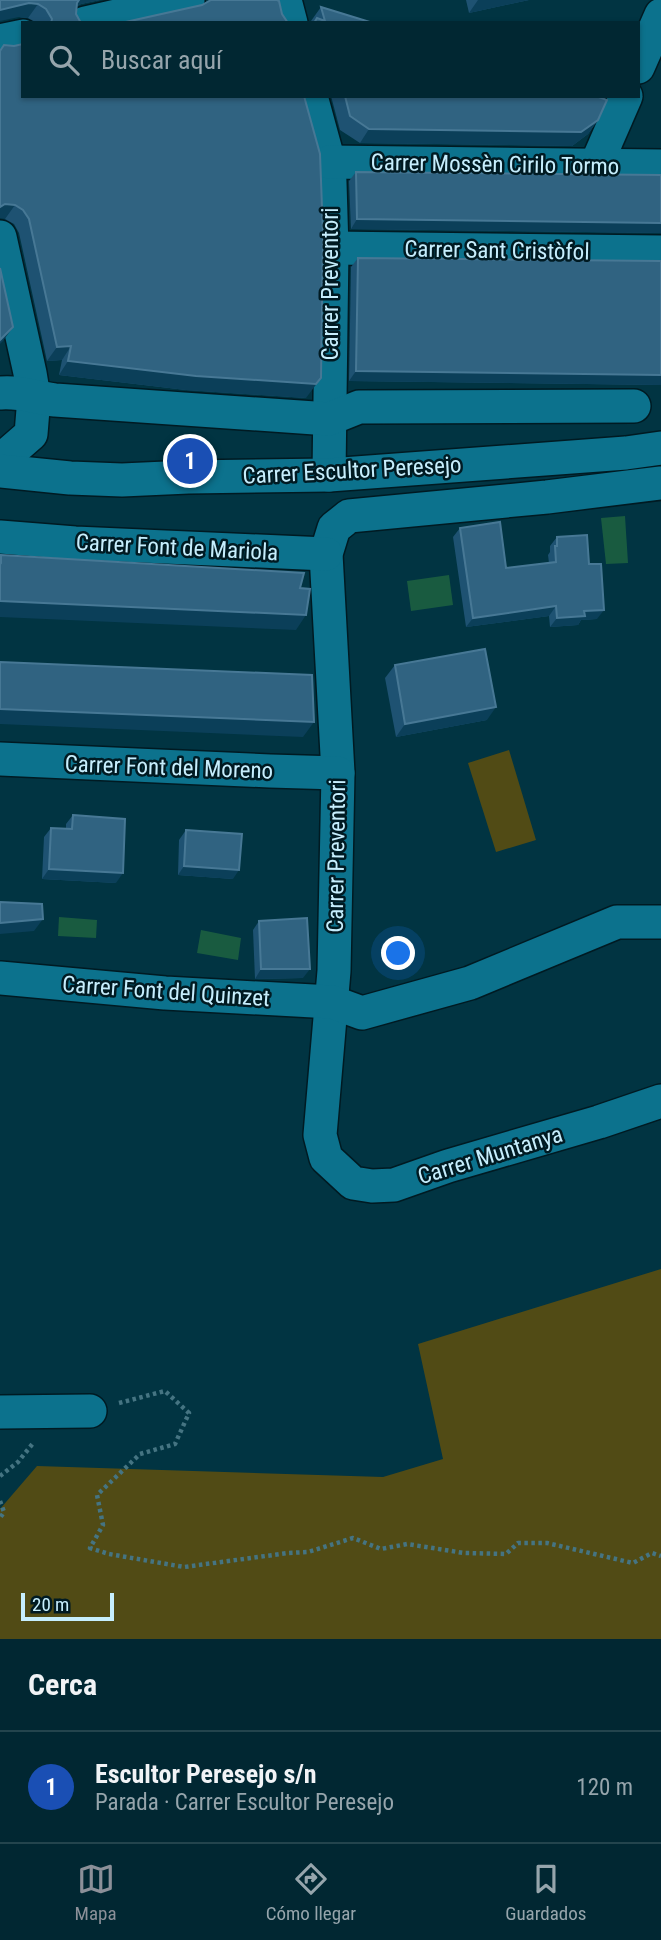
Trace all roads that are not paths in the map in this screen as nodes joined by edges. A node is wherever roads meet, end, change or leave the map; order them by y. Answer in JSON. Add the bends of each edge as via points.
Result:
{"nodes":[{"id":1,"x":188,"y":0,"type":"edge"},
{"id":2,"x":285,"y":0,"type":"edge"},
{"id":3,"x":661,"y":15,"type":"edge"},
{"id":4,"x":94,"y":21,"type":"edge"},
{"id":5,"x":290,"y":21,"type":"edge"},
{"id":6,"x":21,"y":36,"type":"edge"},
{"id":7,"x":0,"y":41,"type":"edge"},
{"id":8,"x":640,"y":62,"type":"edge"},
{"id":9,"x":312,"y":98,"type":"edge"},
{"id":10,"x":625,"y":98,"type":"edge"},
{"id":11,"x":329,"y":162,"type":"junction"},
{"id":12,"x":596,"y":166,"type":"junction"},
{"id":13,"x":661,"y":166,"type":"edge"},
{"id":14,"x":0,"y":237,"type":"edge"},
{"id":15,"x":332,"y":248,"type":"junction"},
{"id":16,"x":661,"y":252,"type":"edge"},
{"id":17,"x":0,"y":393,"type":"edge"},
{"id":18,"x":34,"y":397,"type":"junction"},
{"id":19,"x":634,"y":407,"type":"dead end"},
{"id":20,"x":329,"y":419,"type":"junction"},
{"id":21,"x":30,"y":434,"type":"junction"},
{"id":22,"x":661,"y":448,"type":"edge"},
{"id":23,"x":0,"y":461,"type":"edge"},
{"id":24,"x":0,"y":471,"type":"edge"},
{"id":25,"x":329,"y":475,"type":"junction"},
{"id":26,"x":70,"y":478,"type":"junction"},
{"id":27,"x":661,"y":483,"type":"edge"},
{"id":28,"x":0,"y":537,"type":"edge"},
{"id":29,"x":330,"y":541,"type":"junction"},
{"id":30,"x":0,"y":760,"type":"edge"},
{"id":31,"x":338,"y":773,"type":"junction"},
{"id":32,"x":661,"y":922,"type":"edge"},
{"id":33,"x":0,"y":978,"type":"edge"},
{"id":34,"x":332,"y":1002,"type":"junction"},
{"id":35,"x":661,"y":1101,"type":"edge"},
{"id":36,"x":326,"y":1158,"type":"joint"},
{"id":37,"x":90,"y":1410,"type":"road end"},
{"id":38,"x":0,"y":1412,"type":"edge"}],
"edges":[{"from":1,"to":4,"type":"street"},
{"from":2,"to":5,"type":"street"},
{"from":3,"to":8,"type":"street"},
{"from":6,"to":7,"type":"street"},
{"from":9,"to":11,"type":"street","name":"Carrer Preventori"},
{"from":10,"to":12,"type":"street"},
{"from":11,"to":12,"type":"street","name":"Carrer Mossèn Cirilo Tormo"},
{"from":11,"to":15,"type":"street","name":"Carrer Preventori"},
{"from":12,"to":13,"type":"street","name":"Carrer Mossèn Cirilo Tormo"},
{"from":14,"to":18,"type":"street"},
{"from":15,"to":16,"type":"street","name":"Carrer Sant Cristòfol"},
{"from":15,"to":20,"type":"street","name":"Carrer Preventori"},
{"from":17,"to":18,"type":"street","via":[[15,391]]},
{"from":18,"to":20,"type":"street"},
{"from":18,"to":21,"type":"street"},
{"from":19,"to":20,"type":"street","via":[[359,407]]},
{"from":20,"to":25,"type":"street","name":"Carrer Preventori"},
{"from":21,"to":23,"type":"street"},
{"from":21,"to":26,"type":"street"},
{"from":22,"to":25,"type":"street","name":"Carrer Escultor Peresejo"},
{"from":24,"to":26,"type":"street","name":"Carrer Escultor Peresejo"},
{"from":25,"to":26,"type":"street","name":"Carrer Escultor Peresejo"},
{"from":27,"to":29,"type":"street","name":"Carrer Escultor Peresejo","via":[[349,516]]},
{"from":28,"to":29,"type":"street","name":"Carrer Font de Mariola","via":[[75,543]]},
{"from":29,"to":31,"type":"street","name":"Carrer Preventori"},
{"from":30,"to":31,"type":"street","name":"Carrer Font del Moreno"},
{"from":31,"to":34,"type":"street","name":"Carrer Preventori"},
{"from":32,"to":34,"type":"street","name":"Carrer Font del Quinzet","via":[[617,922],[470,983],[362,1013]]},
{"from":33,"to":34,"type":"street","name":"Carrer Font del Quinzet"},
{"from":34,"to":36,"type":"street","name":"Carrer Preventori","via":[[320,1135]]},
{"from":35,"to":36,"type":"street","name":"Carrer Muntanya","via":[[394,1185],[353,1183]]},
{"from":37,"to":38,"type":"street"}]}
